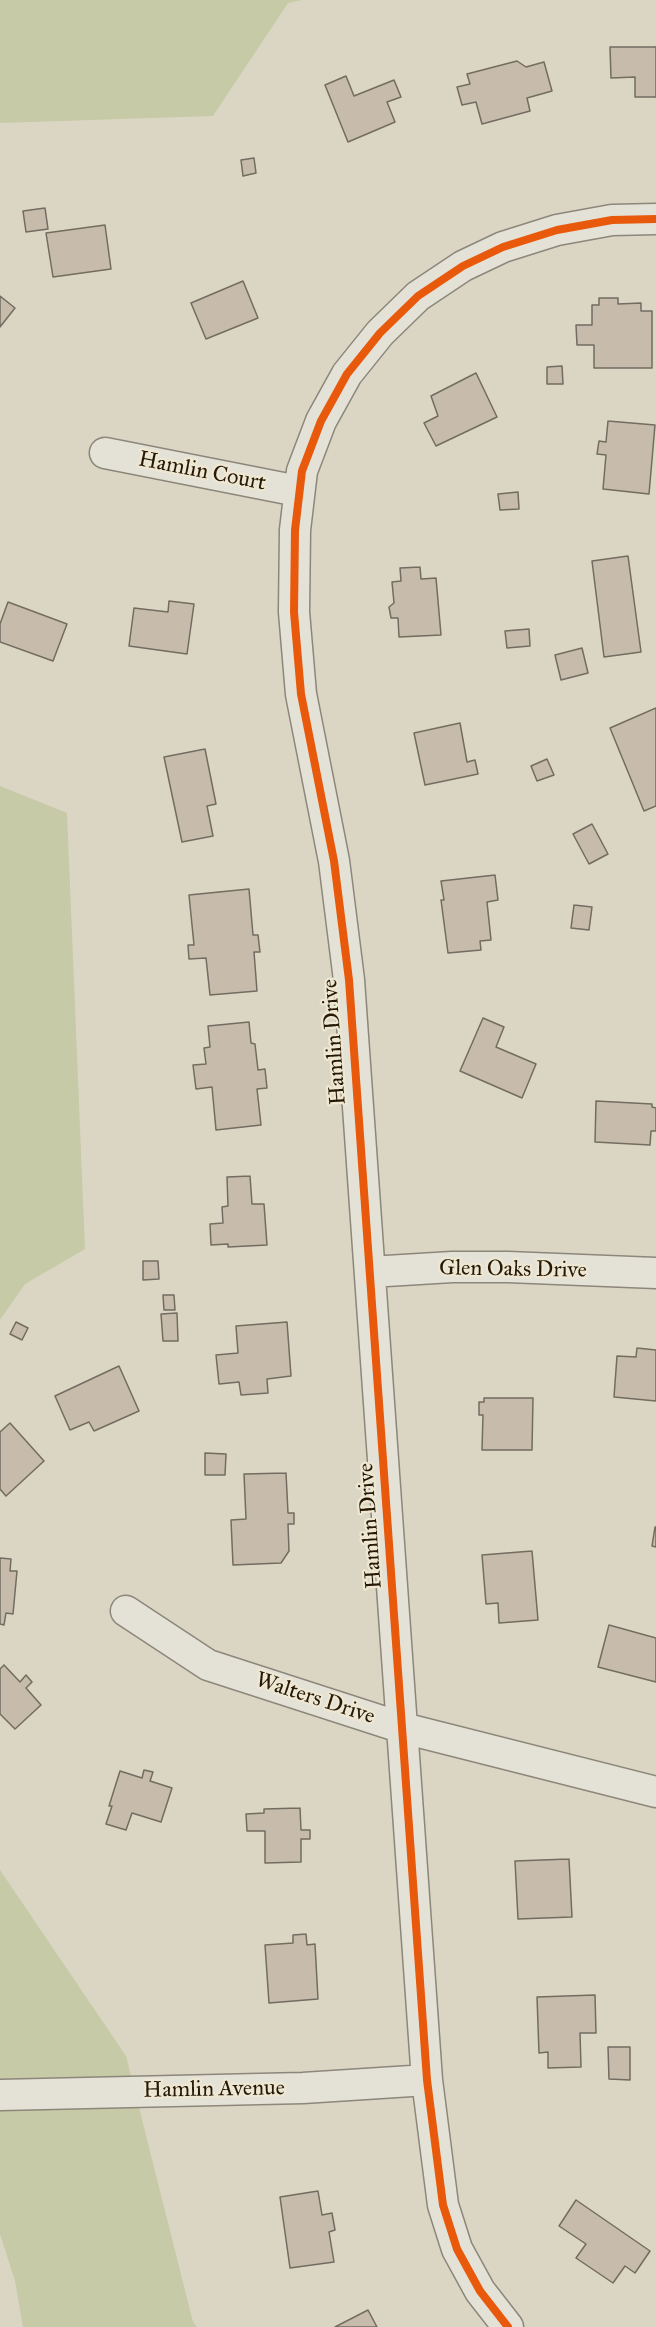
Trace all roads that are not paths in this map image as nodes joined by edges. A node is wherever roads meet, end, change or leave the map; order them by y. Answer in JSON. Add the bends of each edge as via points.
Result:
{"nodes":[{"id":1,"x":656,"y":219,"type":"edge"},
{"id":2,"x":105,"y":453,"type":"dead end"},
{"id":3,"x":298,"y":491,"type":"junction"},
{"id":4,"x":370,"y":1272,"type":"junction"},
{"id":5,"x":656,"y":1273,"type":"edge"},
{"id":6,"x":126,"y":1611,"type":"dead end"},
{"id":7,"x":403,"y":1728,"type":"junction"},
{"id":8,"x":656,"y":1792,"type":"edge"},
{"id":9,"x":427,"y":2080,"type":"junction"},
{"id":10,"x":0,"y":2095,"type":"edge"},
{"id":11,"x":508,"y":2327,"type":"edge"}],
"edges":[{"from":1,"to":3,"type":"street","name":"Hamlin Drive","via":[[612,220],[568,228],[503,247],[463,266],[418,296],[380,333],[347,374],[321,421]]},
{"from":2,"to":3,"type":"street","name":"Hamlin Court"},
{"from":3,"to":4,"type":"street","name":"Hamlin Drive","via":[[294,612],[301,694],[334,861],[349,980]]},
{"from":4,"to":5,"type":"street","name":"Glen Oaks Drive","via":[[508,1267]]},
{"from":4,"to":7,"type":"street","name":"Hamlin Drive"},
{"from":6,"to":7,"type":"street","name":"Walters Drive","via":[[208,1665]]},
{"from":7,"to":8,"type":"street","name":"Walters Drive"},
{"from":7,"to":9,"type":"street","name":"Hamlin Drive"},
{"from":9,"to":10,"type":"street","name":"Hamlin Avenue","via":[[303,2088]]},
{"from":9,"to":11,"type":"street","name":"Hamlin Drive","via":[[442,2205],[480,2291]]}]}
